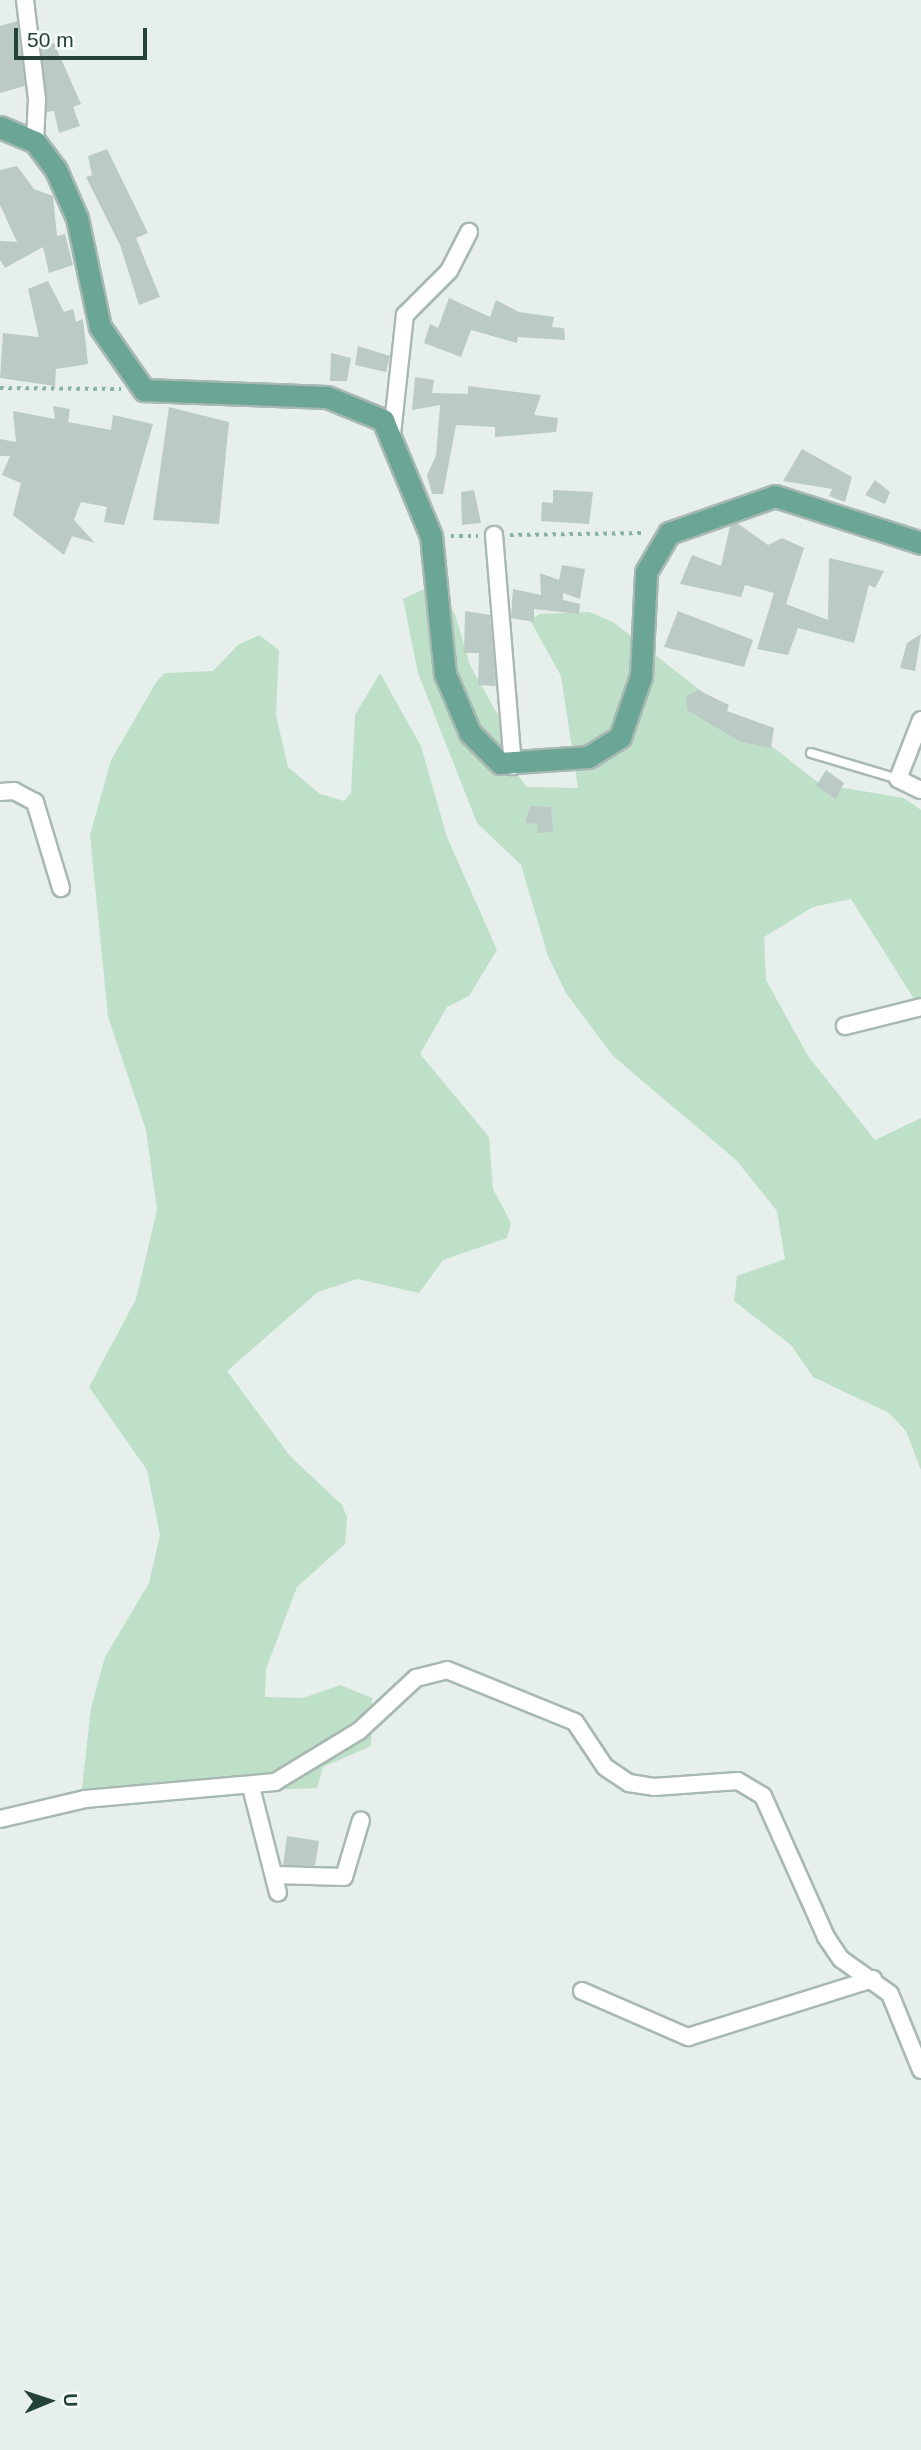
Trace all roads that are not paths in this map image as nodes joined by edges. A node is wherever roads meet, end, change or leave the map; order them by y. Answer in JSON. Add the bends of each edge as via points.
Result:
{"nodes":[{"id":1,"x":24,"y":0,"type":"edge"},
{"id":2,"x":0,"y":127,"type":"edge"},
{"id":3,"x":35,"y":142,"type":"junction"},
{"id":4,"x":469,"y":232,"type":"dead end"},
{"id":5,"x":393,"y":435,"type":"junction"},
{"id":6,"x":494,"y":536,"type":"road end"},
{"id":7,"x":921,"y":542,"type":"edge"},
{"id":8,"x":921,"y":720,"type":"edge"},
{"id":9,"x":811,"y":753,"type":"dead end"},
{"id":10,"x":513,"y":766,"type":"junction"},
{"id":11,"x":898,"y":779,"type":"junction"},
{"id":12,"x":921,"y":790,"type":"edge"},
{"id":13,"x":7,"y":792,"type":"edge"},
{"id":14,"x":61,"y":888,"type":"dead end"},
{"id":15,"x":921,"y":1007,"type":"edge"},
{"id":16,"x":845,"y":1026,"type":"dead end"},
{"id":17,"x":251,"y":1787,"type":"junction"},
{"id":18,"x":0,"y":1819,"type":"edge"},
{"id":19,"x":361,"y":1820,"type":"dead end"},
{"id":20,"x":275,"y":1875,"type":"junction"},
{"id":21,"x":278,"y":1893,"type":"dead end"},
{"id":22,"x":873,"y":1979,"type":"junction"},
{"id":23,"x":582,"y":1991,"type":"dead end"},
{"id":24,"x":921,"y":2070,"type":"edge"}],
"edges":[{"from":1,"to":3,"type":"street","via":[[37,99]]},
{"from":2,"to":3,"type":"main road"},
{"from":3,"to":5,"type":"main road","via":[[56,170],[77,218],[100,327],[144,390],[355,404],[383,420]]},
{"from":4,"to":5,"type":"street","via":[[449,271],[405,315]]},
{"from":5,"to":10,"type":"main road","via":[[431,536],[445,674],[470,733],[500,763]]},
{"from":6,"to":10,"type":"street"},
{"from":7,"to":10,"type":"main road","via":[[775,495],[669,533],[646,572],[641,677],[620,737],[588,758]]},
{"from":8,"to":11,"type":"street"},
{"from":9,"to":11,"type":"lane"},
{"from":11,"to":12,"type":"street"},
{"from":13,"to":14,"type":"street","via":[[35,802]]},
{"from":15,"to":16,"type":"street"},
{"from":17,"to":18,"type":"street","via":[[85,1799]]},
{"from":17,"to":20,"type":"street"},
{"from":17,"to":22,"type":"street","via":[[293,1774],[359,1731],[416,1678],[447,1670],[575,1722],[606,1768],[629,1783],[738,1780],[763,1796],[826,1937],[841,1959]]},
{"from":19,"to":20,"type":"street","via":[[344,1877]]},
{"from":20,"to":21,"type":"street"},
{"from":22,"to":23,"type":"street","via":[[688,2037]]},
{"from":22,"to":24,"type":"street","via":[[890,1994]]}]}
